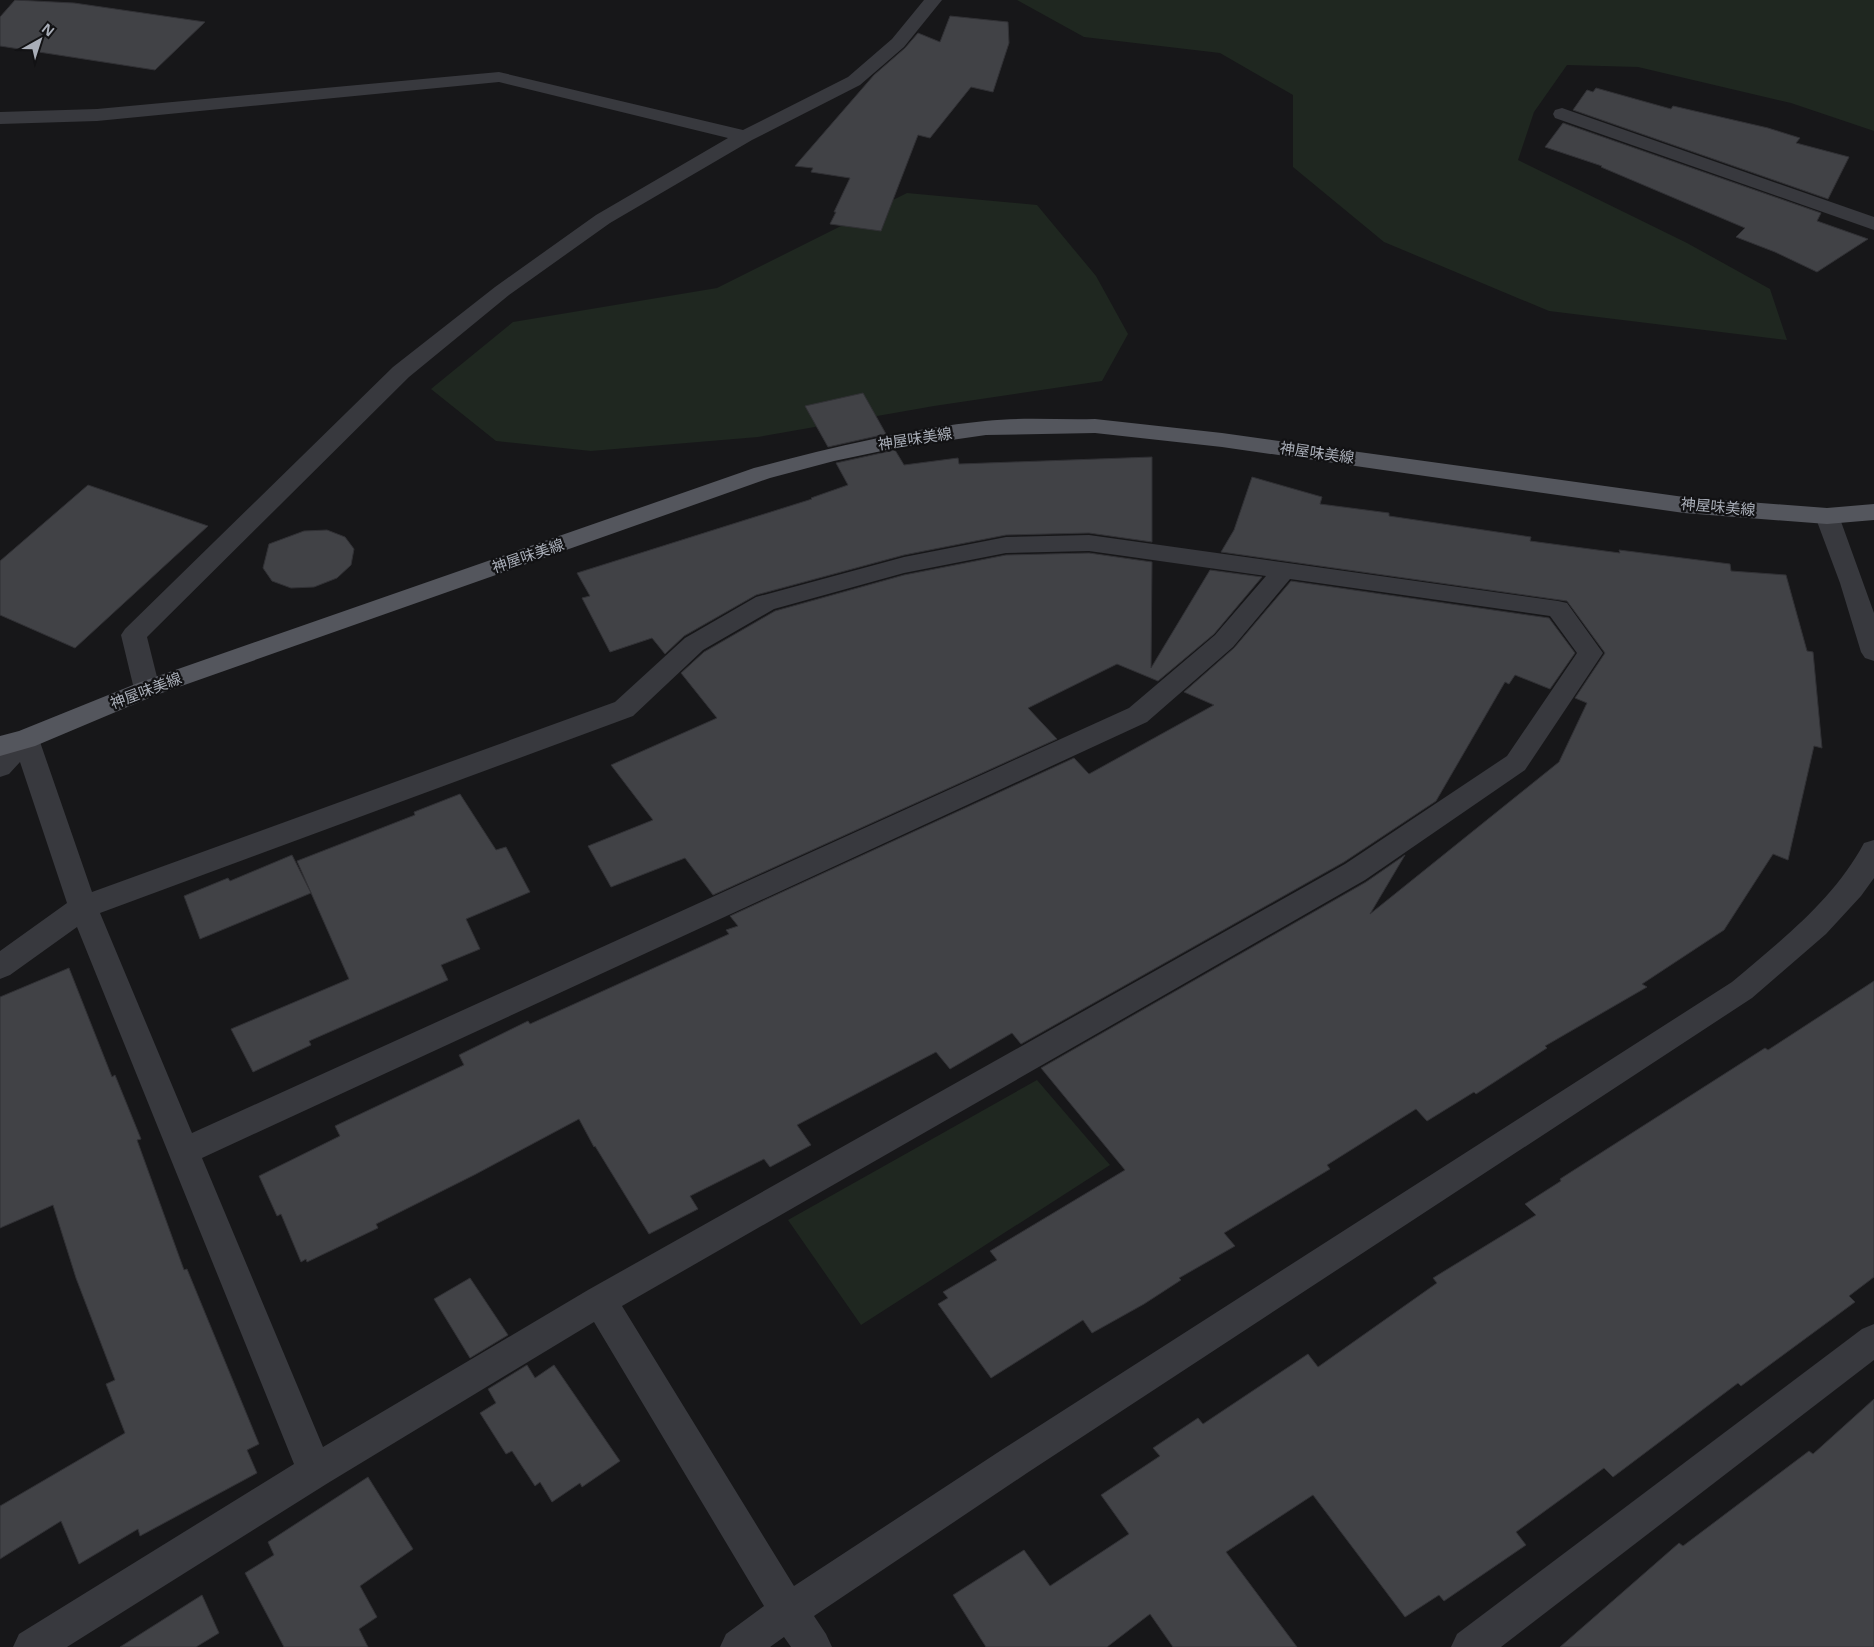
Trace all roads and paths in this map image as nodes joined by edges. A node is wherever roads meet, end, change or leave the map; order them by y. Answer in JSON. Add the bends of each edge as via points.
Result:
{"nodes":[{"id":1,"x":933,"y":0,"type":"edge"},
{"id":2,"x":1562,"y":114,"type":"dead end"},
{"id":3,"x":0,"y":118,"type":"edge"},
{"id":4,"x":745,"y":136,"type":"junction"},
{"id":5,"x":1874,"y":224,"type":"edge"},
{"id":6,"x":1874,"y":512,"type":"edge"},
{"id":7,"x":1827,"y":516,"type":"junction"},
{"id":8,"x":1284,"y":572,"type":"junction"},
{"id":9,"x":1874,"y":652,"type":"edge"},
{"id":10,"x":147,"y":689,"type":"junction"},
{"id":11,"x":13,"y":742,"type":"edge"},
{"id":12,"x":0,"y":767,"type":"edge"},
{"id":13,"x":1874,"y":851,"type":"edge"},
{"id":14,"x":83,"y":907,"type":"junction"},
{"id":15,"x":0,"y":967,"type":"edge"},
{"id":16,"x":183,"y":1152,"type":"junction"},
{"id":17,"x":600,"y":1301,"type":"junction"},
{"id":18,"x":1874,"y":1340,"type":"edge"},
{"id":19,"x":315,"y":1471,"type":"junction"},
{"id":20,"x":788,"y":1612,"type":"junction"},
{"id":21,"x":32,"y":1647,"type":"edge"},
{"id":22,"x":739,"y":1647,"type":"edge"},
{"id":23,"x":813,"y":1647,"type":"edge"},
{"id":24,"x":1470,"y":1647,"type":"edge"}],
"edges":[{"from":1,"to":4,"type":"street","via":[[898,43],[854,81]]},
{"from":2,"to":5,"type":"street"},
{"from":3,"to":4,"type":"street","via":[[96,115],[499,77]]},
{"from":4,"to":10,"type":"street","via":[[603,219],[502,291],[402,372],[134,635]]},
{"from":6,"to":7,"type":"main road","name":"神屋味美線"},
{"from":7,"to":9,"type":"street"},
{"from":7,"to":10,"type":"main road","name":"神屋味美線","via":[[1684,505],[1163,433],[1095,426],[986,428],[896,441],[762,474]]},
{"from":8,"to":14,"type":"street","via":[[1089,543],[1006,545],[904,565],[765,603],[694,644],[624,709]]},
{"from":8,"to":16,"type":"street","via":[[1224,641],[1138,715]]},
{"from":8,"to":17,"type":"street","via":[[1558,609],[1590,652],[1516,763],[1355,872]]},
{"from":10,"to":11,"type":"main road","name":"神屋味美線"},
{"from":11,"to":12,"type":"street"},
{"from":11,"to":14,"type":"street"},
{"from":13,"to":20,"type":"street","via":[[1869,864],[1836,904],[1803,938],[1742,990],[1324,1259]]},
{"from":14,"to":15,"type":"street"},
{"from":14,"to":16,"type":"street"},
{"from":16,"to":19,"type":"street"},
{"from":17,"to":19,"type":"street"},
{"from":17,"to":20,"type":"street"},
{"from":18,"to":24,"type":"street"},
{"from":19,"to":21,"type":"street"},
{"from":20,"to":22,"type":"street"},
{"from":20,"to":23,"type":"street"}]}
